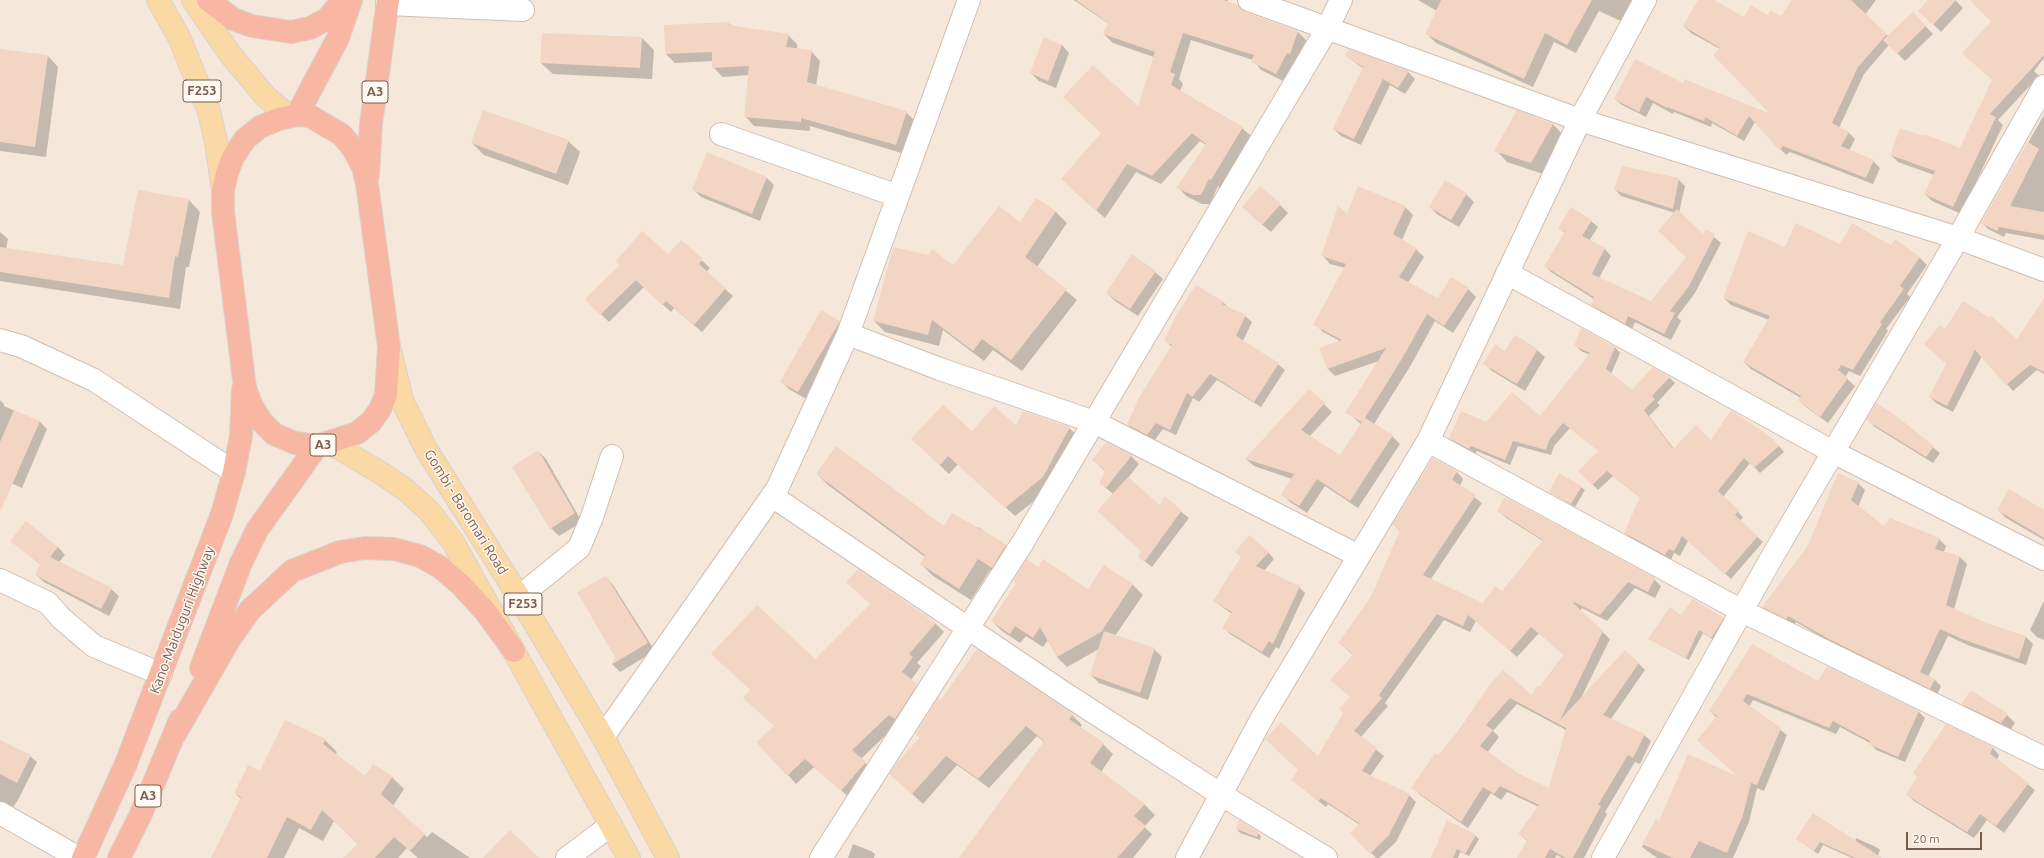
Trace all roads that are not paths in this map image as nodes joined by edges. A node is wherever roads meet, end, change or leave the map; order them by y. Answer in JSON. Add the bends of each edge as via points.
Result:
{"nodes":[{"id":1,"x":158,"y":0,"type":"edge"},
{"id":2,"x":193,"y":0,"type":"edge"},
{"id":3,"x":208,"y":0,"type":"edge"},
{"id":4,"x":343,"y":0,"type":"edge"},
{"id":5,"x":351,"y":0,"type":"edge"},
{"id":6,"x":969,"y":0,"type":"edge"},
{"id":7,"x":1249,"y":0,"type":"edge"},
{"id":8,"x":1341,"y":0,"type":"edge"},
{"id":9,"x":1645,"y":0,"type":"edge"},
{"id":10,"x":387,"y":2,"type":"edge"},
{"id":11,"x":523,"y":10,"type":"dead end"},
{"id":12,"x":1327,"y":29,"type":"junction"},
{"id":13,"x":2044,"y":86,"type":"edge"},
{"id":14,"x":293,"y":116,"type":"junction"},
{"id":15,"x":1580,"y":120,"type":"junction"},
{"id":16,"x":721,"y":134,"type":"dead end"},
{"id":17,"x":367,"y":184,"type":"junction"},
{"id":18,"x":223,"y":190,"type":"junction"},
{"id":19,"x":898,"y":196,"type":"junction"},
{"id":20,"x":1958,"y":238,"type":"junction"},
{"id":21,"x":2044,"y":270,"type":"edge"},
{"id":22,"x":1507,"y":273,"type":"junction"},
{"id":23,"x":848,"y":334,"type":"junction"},
{"id":24,"x":0,"y":340,"type":"edge"},
{"id":25,"x":389,"y":347,"type":"junction"},
{"id":26,"x":242,"y":372,"type":"junction"},
{"id":27,"x":1094,"y":422,"type":"junction"},
{"id":28,"x":1428,"y":440,"type":"junction"},
{"id":29,"x":324,"y":444,"type":"junction"},
{"id":30,"x":1834,"y":452,"type":"junction"},
{"id":31,"x":612,"y":456,"type":"dead end"},
{"id":32,"x":234,"y":472,"type":"junction"},
{"id":33,"x":772,"y":496,"type":"junction"},
{"id":34,"x":1359,"y":556,"type":"junction"},
{"id":35,"x":2044,"y":559,"type":"edge"},
{"id":36,"x":0,"y":580,"type":"edge"},
{"id":37,"x":519,"y":597,"type":"junction"},
{"id":38,"x":1742,"y":612,"type":"junction"},
{"id":39,"x":967,"y":629,"type":"junction"},
{"id":40,"x":514,"y":651,"type":"junction"},
{"id":41,"x":161,"y":674,"type":"junction"},
{"id":42,"x":175,"y":734,"type":"junction"},
{"id":43,"x":603,"y":738,"type":"junction"},
{"id":44,"x":2044,"y":758,"type":"edge"},
{"id":45,"x":1220,"y":794,"type":"junction"},
{"id":46,"x":0,"y":813,"type":"edge"},
{"id":47,"x":611,"y":826,"type":"junction"},
{"id":48,"x":79,"y":858,"type":"edge"},
{"id":49,"x":83,"y":858,"type":"edge"},
{"id":50,"x":119,"y":858,"type":"edge"},
{"id":51,"x":567,"y":858,"type":"edge"},
{"id":52,"x":630,"y":858,"type":"edge"},
{"id":53,"x":668,"y":858,"type":"edge"},
{"id":54,"x":821,"y":858,"type":"edge"},
{"id":55,"x":1188,"y":858,"type":"edge"},
{"id":56,"x":1326,"y":858,"type":"edge"},
{"id":57,"x":1603,"y":858,"type":"edge"}],
"edges":[{"from":1,"to":18,"type":"main road","number":"F253","via":[[179,37],[209,110]]},
{"from":2,"to":14,"type":"main road","via":[[230,54],[266,97]]},
{"from":3,"to":4,"type":"highway","via":[[233,19],[252,26],[291,32],[310,28],[327,19]]},
{"from":5,"to":14,"type":"highway","via":[[338,38]]},
{"from":6,"to":19,"type":"street"},
{"from":7,"to":12,"type":"street"},
{"from":8,"to":12,"type":"street"},
{"from":9,"to":15,"type":"street"},
{"from":10,"to":11,"type":"street"},
{"from":10,"to":17,"type":"highway","number":"A3","via":[[371,124]]},
{"from":12,"to":15,"type":"street"},
{"from":12,"to":27,"type":"street"},
{"from":13,"to":20,"type":"street"},
{"from":14,"to":17,"type":"highway","number":"A3","via":[[310,116],[342,135],[363,167]]},
{"from":14,"to":18,"type":"highway","number":"A3","via":[[260,127],[245,139],[233,157]]},
{"from":15,"to":20,"type":"street"},
{"from":15,"to":22,"type":"street"},
{"from":16,"to":19,"type":"street"},
{"from":17,"to":25,"type":"highway","number":"A3"},
{"from":18,"to":26,"type":"highway","number":"A3"},
{"from":19,"to":23,"type":"street"},
{"from":20,"to":21,"type":"street"},
{"from":20,"to":30,"type":"street"},
{"from":22,"to":28,"type":"street"},
{"from":22,"to":30,"type":"street"},
{"from":23,"to":27,"type":"street"},
{"from":23,"to":33,"type":"street"},
{"from":24,"to":32,"type":"street","via":[[21,346],[94,380]]},
{"from":25,"to":29,"type":"highway","number":"A3","via":[[386,395],[380,408],[370,422],[357,433]]},
{"from":25,"to":37,"type":"main road","name":"Gombi - Baromari Road","number":"F253","via":[[402,400],[426,449]]},
{"from":26,"to":29,"type":"highway","number":"A3","via":[[252,406],[262,422],[274,434],[295,443]]},
{"from":26,"to":32,"type":"highway","name":"Kano-Maiduguri Highway","number":"A3","via":[[241,436]]},
{"from":27,"to":34,"type":"street"},
{"from":27,"to":39,"type":"street","via":[[1023,542]]},
{"from":28,"to":34,"type":"street"},
{"from":28,"to":38,"type":"street"},
{"from":29,"to":40,"type":"main road","name":"Gombi - Baromari Road","number":"F253","via":[[382,472],[430,512],[453,542]]},
{"from":29,"to":42,"type":"highway","number":"A3","via":[[275,504],[250,543]]},
{"from":30,"to":35,"type":"street"},
{"from":30,"to":38,"type":"street"},
{"from":31,"to":37,"type":"street","via":[[579,548]]},
{"from":32,"to":41,"type":"highway","name":"Kano-Maiduguri Highway","number":"A3","via":[[222,514]]},
{"from":33,"to":39,"type":"street"},
{"from":33,"to":43,"type":"street"},
{"from":34,"to":45,"type":"street","via":[[1263,716]]},
{"from":36,"to":41,"type":"street","via":[[48,603],[61,618],[94,646]]},
{"from":37,"to":43,"type":"main road","name":"Gombi - Baromari Road","number":"F253"},
{"from":38,"to":44,"type":"street"},
{"from":38,"to":57,"type":"street"},
{"from":39,"to":45,"type":"street"},
{"from":39,"to":54,"type":"street"},
{"from":40,"to":42,"type":"highway","number":"A3","via":[[485,611],[440,567],[420,556],[394,549],[365,548],[340,552],[292,572],[250,610],[229,640]]},
{"from":40,"to":47,"type":"main road","name":"Gombi - Baromari Road","number":"F253"},
{"from":41,"to":49,"type":"highway","name":"Kano-Maiduguri Highway","number":"A3","via":[[125,766]]},
{"from":42,"to":50,"type":"highway","number":"A3"},
{"from":43,"to":53,"type":"main road","name":"Gombi - Baromari Road","number":"F253"},
{"from":45,"to":55,"type":"street"},
{"from":45,"to":56,"type":"street"},
{"from":46,"to":48,"type":"street"},
{"from":47,"to":51,"type":"street"},
{"from":47,"to":52,"type":"main road","name":"Gombi - Baromari Road","number":"F253"}]}
